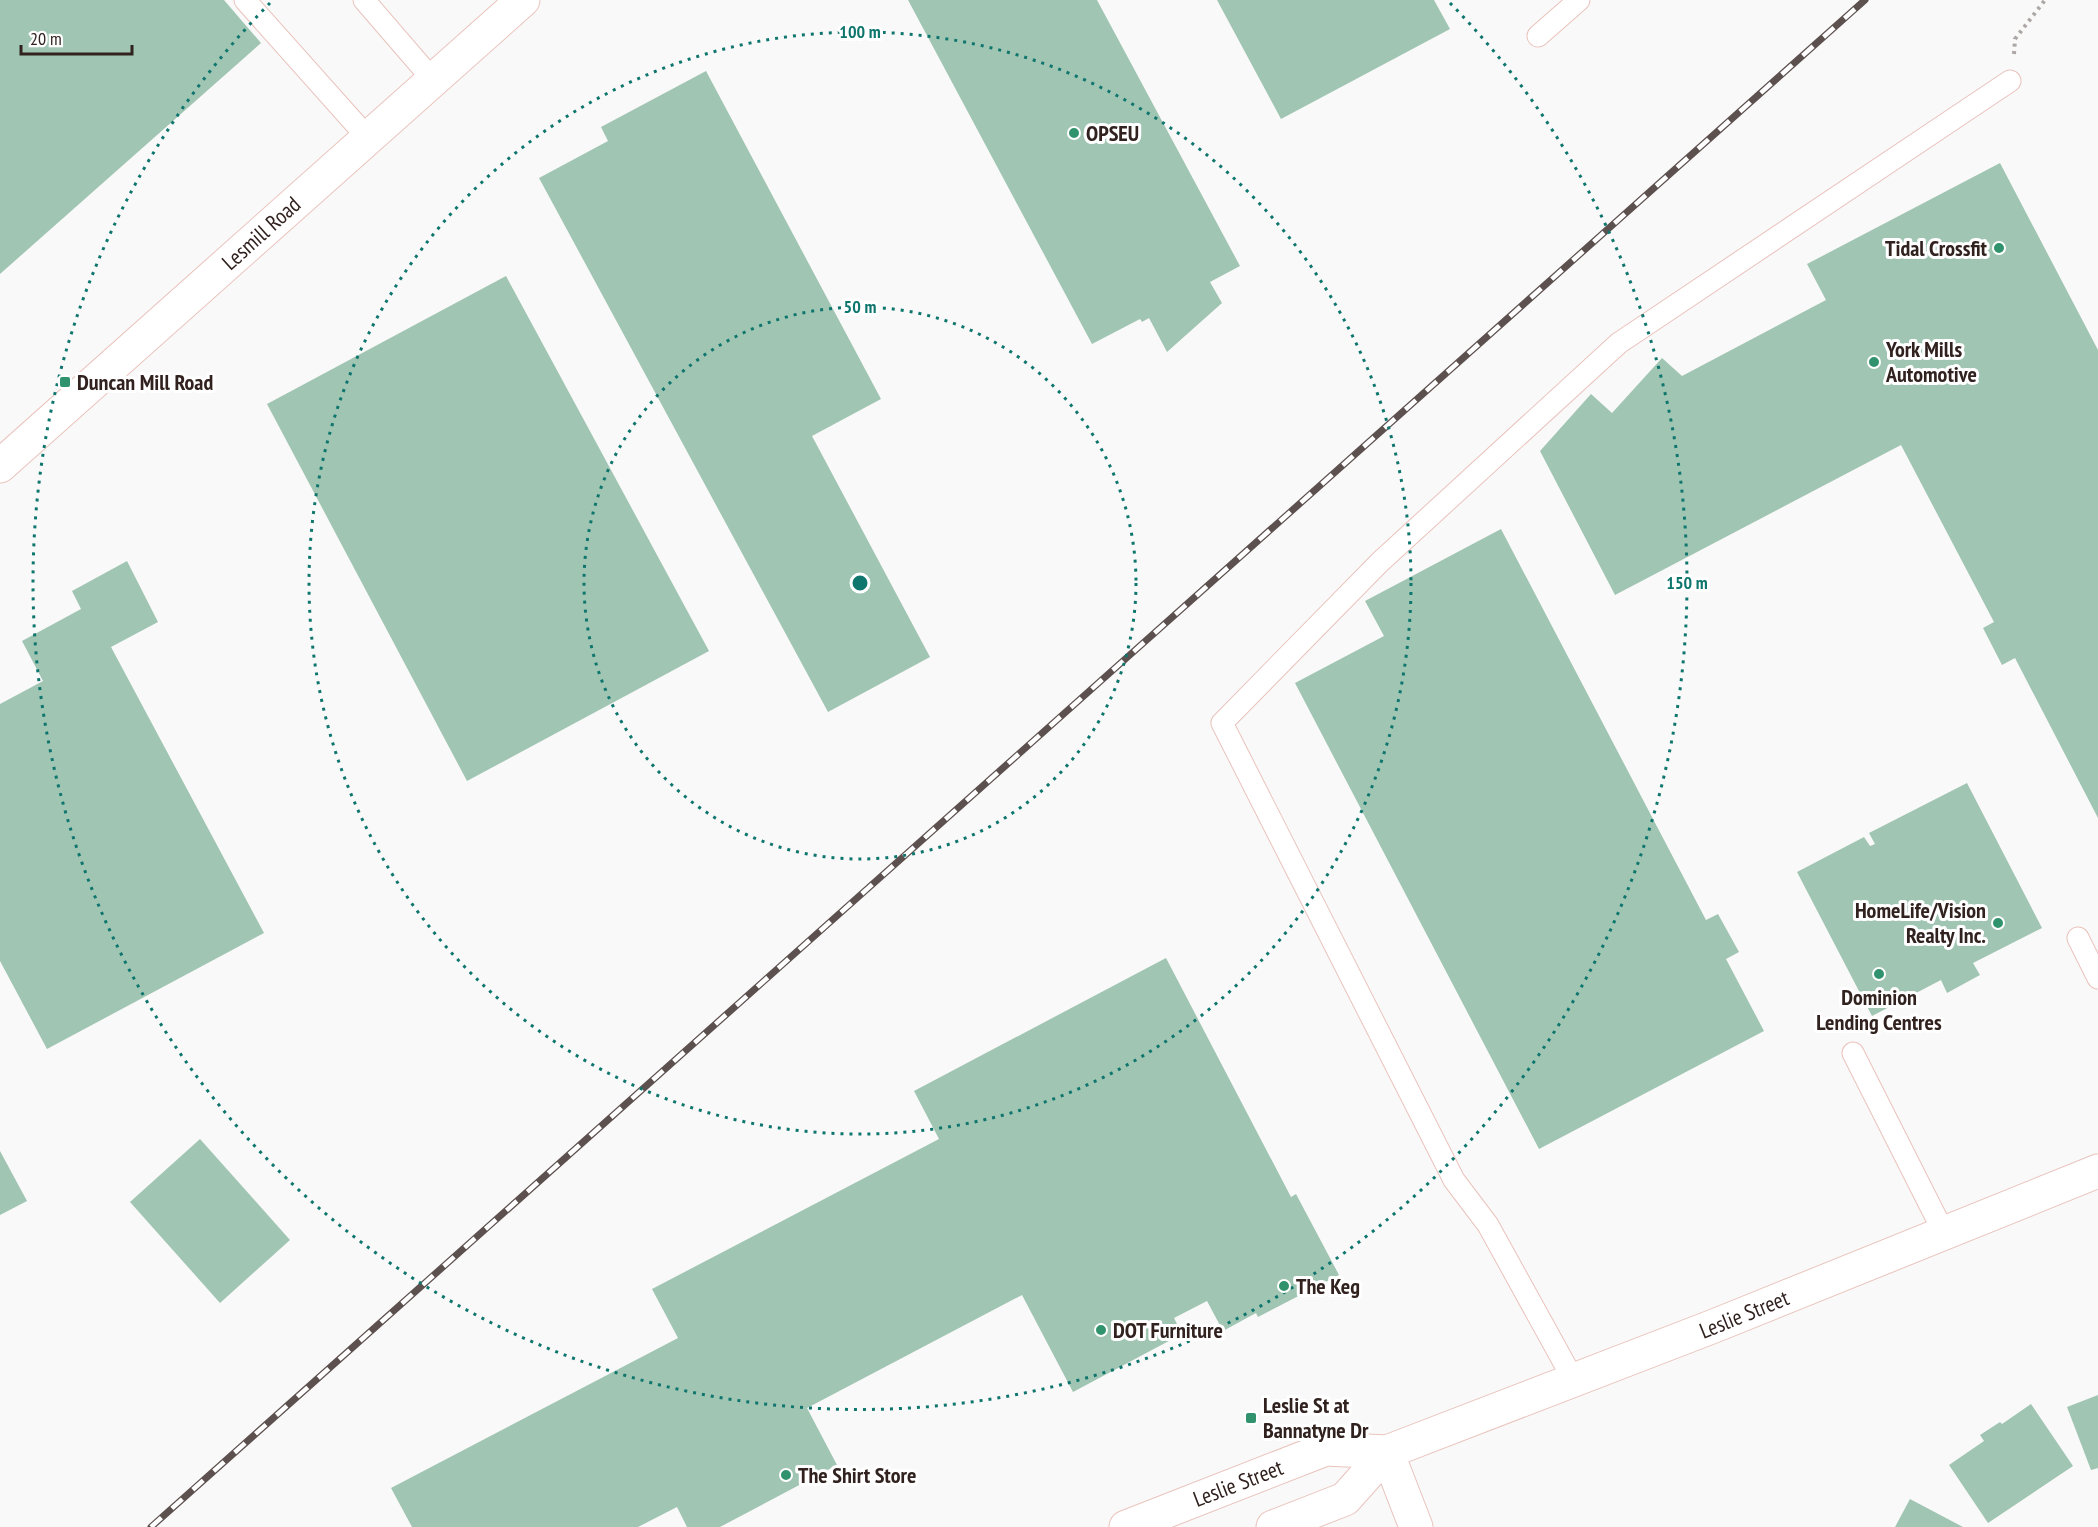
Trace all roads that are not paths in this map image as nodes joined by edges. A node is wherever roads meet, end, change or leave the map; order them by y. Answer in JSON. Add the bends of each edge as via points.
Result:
{"nodes":[{"id":1,"x":245,"y":0,"type":"edge"},
{"id":2,"x":364,"y":0,"type":"edge"},
{"id":3,"x":523,"y":0,"type":"edge"},
{"id":4,"x":1579,"y":0,"type":"edge"},
{"id":5,"x":1538,"y":36,"type":"dead end"},
{"id":6,"x":433,"y":80,"type":"junction"},
{"id":7,"x":2010,"y":81,"type":"road end"},
{"id":8,"x":368,"y":138,"type":"junction"},
{"id":9,"x":0,"y":466,"type":"edge"},
{"id":10,"x":2078,"y":938,"type":"dead end"},
{"id":11,"x":2098,"y":978,"type":"edge"},
{"id":12,"x":1853,"y":1053,"type":"dead end"},
{"id":13,"x":2098,"y":1171,"type":"edge"},
{"id":14,"x":1944,"y":1233,"type":"junction"},
{"id":15,"x":1573,"y":1379,"type":"junction"},
{"id":16,"x":1387,"y":1452,"type":"junction"},
{"id":17,"x":1126,"y":1527,"type":"edge"},
{"id":18,"x":1273,"y":1527,"type":"edge"},
{"id":19,"x":1416,"y":1527,"type":"edge"}],
"edges":[{"from":1,"to":8,"type":"lane"},
{"from":2,"to":6,"type":"lane"},
{"from":3,"to":6,"type":"main road","name":"Lesmill Road"},
{"from":4,"to":5,"type":"lane"},
{"from":6,"to":8,"type":"main road","name":"Lesmill Road"},
{"from":7,"to":15,"type":"lane","via":[[1619,343],[1380,562],[1222,723],[1454,1180],[1488,1225]]},
{"from":8,"to":9,"type":"main road","name":"Lesmill Road"},
{"from":10,"to":11,"type":"lane"},
{"from":12,"to":14,"type":"lane"},
{"from":13,"to":14,"type":"main road","name":"Leslie Street"},
{"from":14,"to":15,"type":"main road","name":"Leslie Street"},
{"from":15,"to":16,"type":"main road","name":"Leslie Street"},
{"from":16,"to":17,"type":"main road","name":"Leslie Street","via":[[1326,1449]]},
{"from":16,"to":18,"type":"main road","name":"Leslie Street","via":[[1345,1499]]},
{"from":16,"to":19,"type":"main road"}]}
